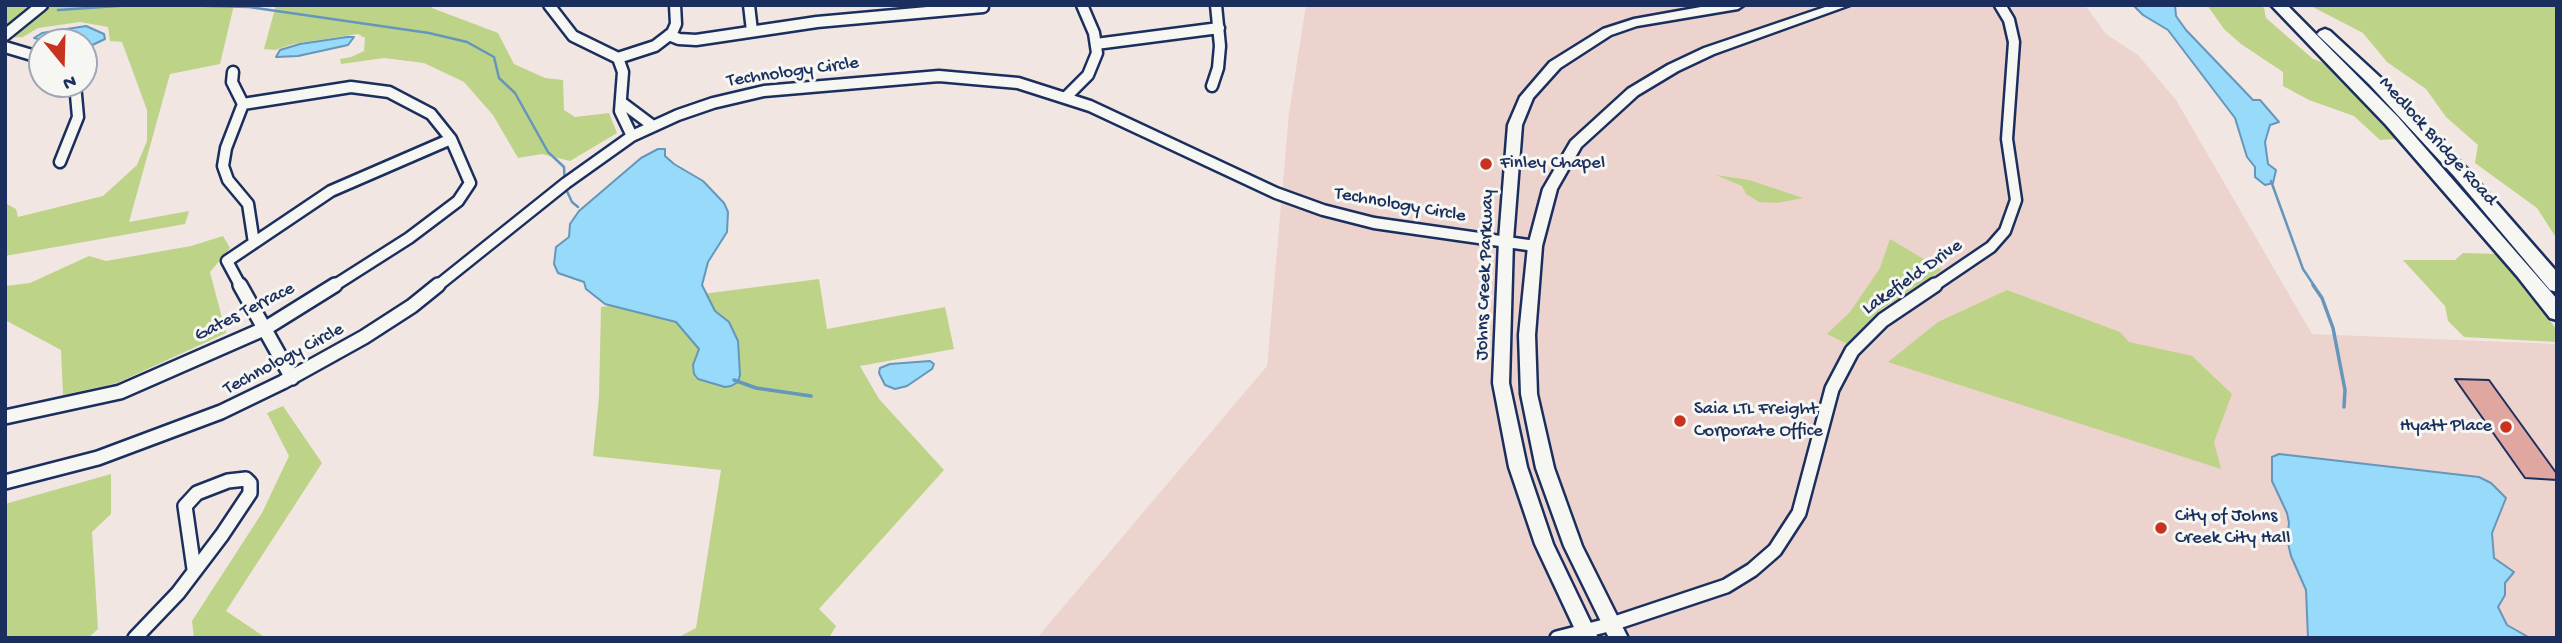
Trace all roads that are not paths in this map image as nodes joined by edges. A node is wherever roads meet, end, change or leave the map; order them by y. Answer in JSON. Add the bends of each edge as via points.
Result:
{"nodes":[{"id":1,"x":41,"y":5,"type":"edge"},
{"id":2,"x":549,"y":5,"type":"edge"},
{"id":3,"x":676,"y":5,"type":"edge"},
{"id":4,"x":749,"y":5,"type":"edge"},
{"id":5,"x":1082,"y":5,"type":"edge"},
{"id":6,"x":1216,"y":5,"type":"edge"},
{"id":7,"x":1738,"y":5,"type":"edge"},
{"id":8,"x":1799,"y":5,"type":"edge"},
{"id":9,"x":1844,"y":5,"type":"edge"},
{"id":10,"x":2000,"y":5,"type":"edge"},
{"id":11,"x":2278,"y":5,"type":"edge"},
{"id":12,"x":2295,"y":5,"type":"edge"},
{"id":13,"x":983,"y":7,"type":"edge"},
{"id":14,"x":921,"y":8,"type":"edge"},
{"id":15,"x":1812,"y":18,"type":"junction"},
{"id":16,"x":1219,"y":28,"type":"junction"},
{"id":17,"x":752,"y":31,"type":"junction"},
{"id":18,"x":5,"y":35,"type":"edge"},
{"id":19,"x":668,"y":35,"type":"junction"},
{"id":20,"x":1096,"y":44,"type":"junction"},
{"id":21,"x":5,"y":47,"type":"edge"},
{"id":22,"x":28,"y":52,"type":"edge"},
{"id":23,"x":618,"y":58,"type":"junction"},
{"id":24,"x":233,"y":72,"type":"dead end"},
{"id":25,"x":1212,"y":86,"type":"dead end"},
{"id":26,"x":1066,"y":97,"type":"junction"},
{"id":27,"x":76,"y":98,"type":"edge"},
{"id":28,"x":621,"y":102,"type":"junction"},
{"id":29,"x":243,"y":104,"type":"junction"},
{"id":30,"x":634,"y":112,"type":"junction"},
{"id":31,"x":622,"y":117,"type":"junction"},
{"id":32,"x":653,"y":126,"type":"junction"},
{"id":33,"x":632,"y":136,"type":"junction"},
{"id":34,"x":452,"y":139,"type":"junction"},
{"id":35,"x":60,"y":162,"type":"dead end"},
{"id":36,"x":1506,"y":240,"type":"junction"},
{"id":37,"x":254,"y":243,"type":"junction"},
{"id":38,"x":1535,"y":246,"type":"junction"},
{"id":39,"x":2557,"y":285,"type":"edge"},
{"id":40,"x":2557,"y":313,"type":"edge"},
{"id":41,"x":266,"y":328,"type":"junction"},
{"id":42,"x":292,"y":378,"type":"junction"},
{"id":43,"x":5,"y":418,"type":"edge"},
{"id":44,"x":5,"y":482,"type":"edge"},
{"id":45,"x":194,"y":569,"type":"junction"},
{"id":46,"x":1616,"y":631,"type":"edge"},
{"id":47,"x":1587,"y":634,"type":"edge"},
{"id":48,"x":135,"y":638,"type":"edge"},
{"id":49,"x":1557,"y":638,"type":"edge"}],
"edges":[{"from":1,"to":18,"type":"street"},
{"from":2,"to":23,"type":"street","via":[[573,36]]},
{"from":3,"to":19,"type":"street","via":[[676,24]]},
{"from":4,"to":17,"type":"street"},
{"from":5,"to":20,"type":"street"},
{"from":6,"to":16,"type":"street"},
{"from":7,"to":36,"type":"street","name":"Johns Creek Parkway","via":[[1616,29],[1566,55],[1547,73],[1527,97],[1515,125]]},
{"from":8,"to":15,"type":"street"},
{"from":9,"to":15,"type":"street"},
{"from":10,"to":46,"type":"street","name":"Lakefield Drive","via":[[2014,42],[2007,139],[2016,200],[2005,231],[1991,247],[1883,320],[1852,351],[1832,389],[1799,513],[1775,550],[1726,586]]},
{"from":11,"to":40,"type":"highway","name":"Medlock Bridge Road","via":[[2392,121]]},
{"from":12,"to":39,"type":"highway","name":"Medlock Bridge Road","via":[[2394,101]]},
{"from":13,"to":14,"type":"street"},
{"from":14,"to":17,"type":"street"},
{"from":15,"to":38,"type":"street","via":[[1709,51],[1633,92],[1576,144],[1550,189]]},
{"from":16,"to":20,"type":"street"},
{"from":16,"to":25,"type":"street","via":[[1218,68]]},
{"from":17,"to":19,"type":"street","via":[[696,40]]},
{"from":19,"to":23,"type":"street","via":[[655,46]]},
{"from":20,"to":26,"type":"street","via":[[1088,75]]},
{"from":21,"to":22,"type":"street"},
{"from":23,"to":28,"type":"street","via":[[623,72]]},
{"from":24,"to":29,"type":"street","via":[[232,82]]},
{"from":26,"to":32,"type":"street","name":"Technology Circle","via":[[974,77],[901,78],[764,92],[713,103]]},
{"from":26,"to":36,"type":"street","name":"Technology Circle","via":[[1323,210],[1374,223]]},
{"from":27,"to":35,"type":"street","via":[[78,117]]},
{"from":28,"to":30,"type":"street"},
{"from":28,"to":31,"type":"street"},
{"from":29,"to":34,"type":"street","via":[[364,87],[389,92],[431,114]]},
{"from":29,"to":37,"type":"street","via":[[223,166],[228,180],[248,204]]},
{"from":30,"to":31,"type":"street"},
{"from":30,"to":32,"type":"street"},
{"from":31,"to":33,"type":"street"},
{"from":32,"to":33,"type":"street","name":"Technology Circle"},
{"from":33,"to":42,"type":"street","name":"Technology Circle","via":[[412,306]]},
{"from":34,"to":37,"type":"street","via":[[331,191]]},
{"from":34,"to":41,"type":"street","name":"Gates Terrace","via":[[470,183],[458,201],[409,238]]},
{"from":36,"to":38,"type":"street","name":"Technology Circle"},
{"from":36,"to":47,"type":"street","name":"Johns Creek Parkway","via":[[1501,383],[1513,443],[1544,544]]},
{"from":37,"to":41,"type":"street","via":[[227,261]]},
{"from":38,"to":46,"type":"street","via":[[1527,335],[1529,394],[1545,468],[1573,546]]},
{"from":41,"to":42,"type":"street"},
{"from":41,"to":43,"type":"street","name":"Gates Terrace","via":[[120,392]]},
{"from":42,"to":44,"type":"street","name":"Technology Circle","via":[[153,439]]},
{"from":45,"to":45,"type":"street","via":[[250,493],[246,479],[197,493],[185,506]]},
{"from":45,"to":48,"type":"street"},
{"from":46,"to":47,"type":"street","name":"Lakefield Drive"},
{"from":47,"to":49,"type":"street","name":"Lakefield Drive"}]}
